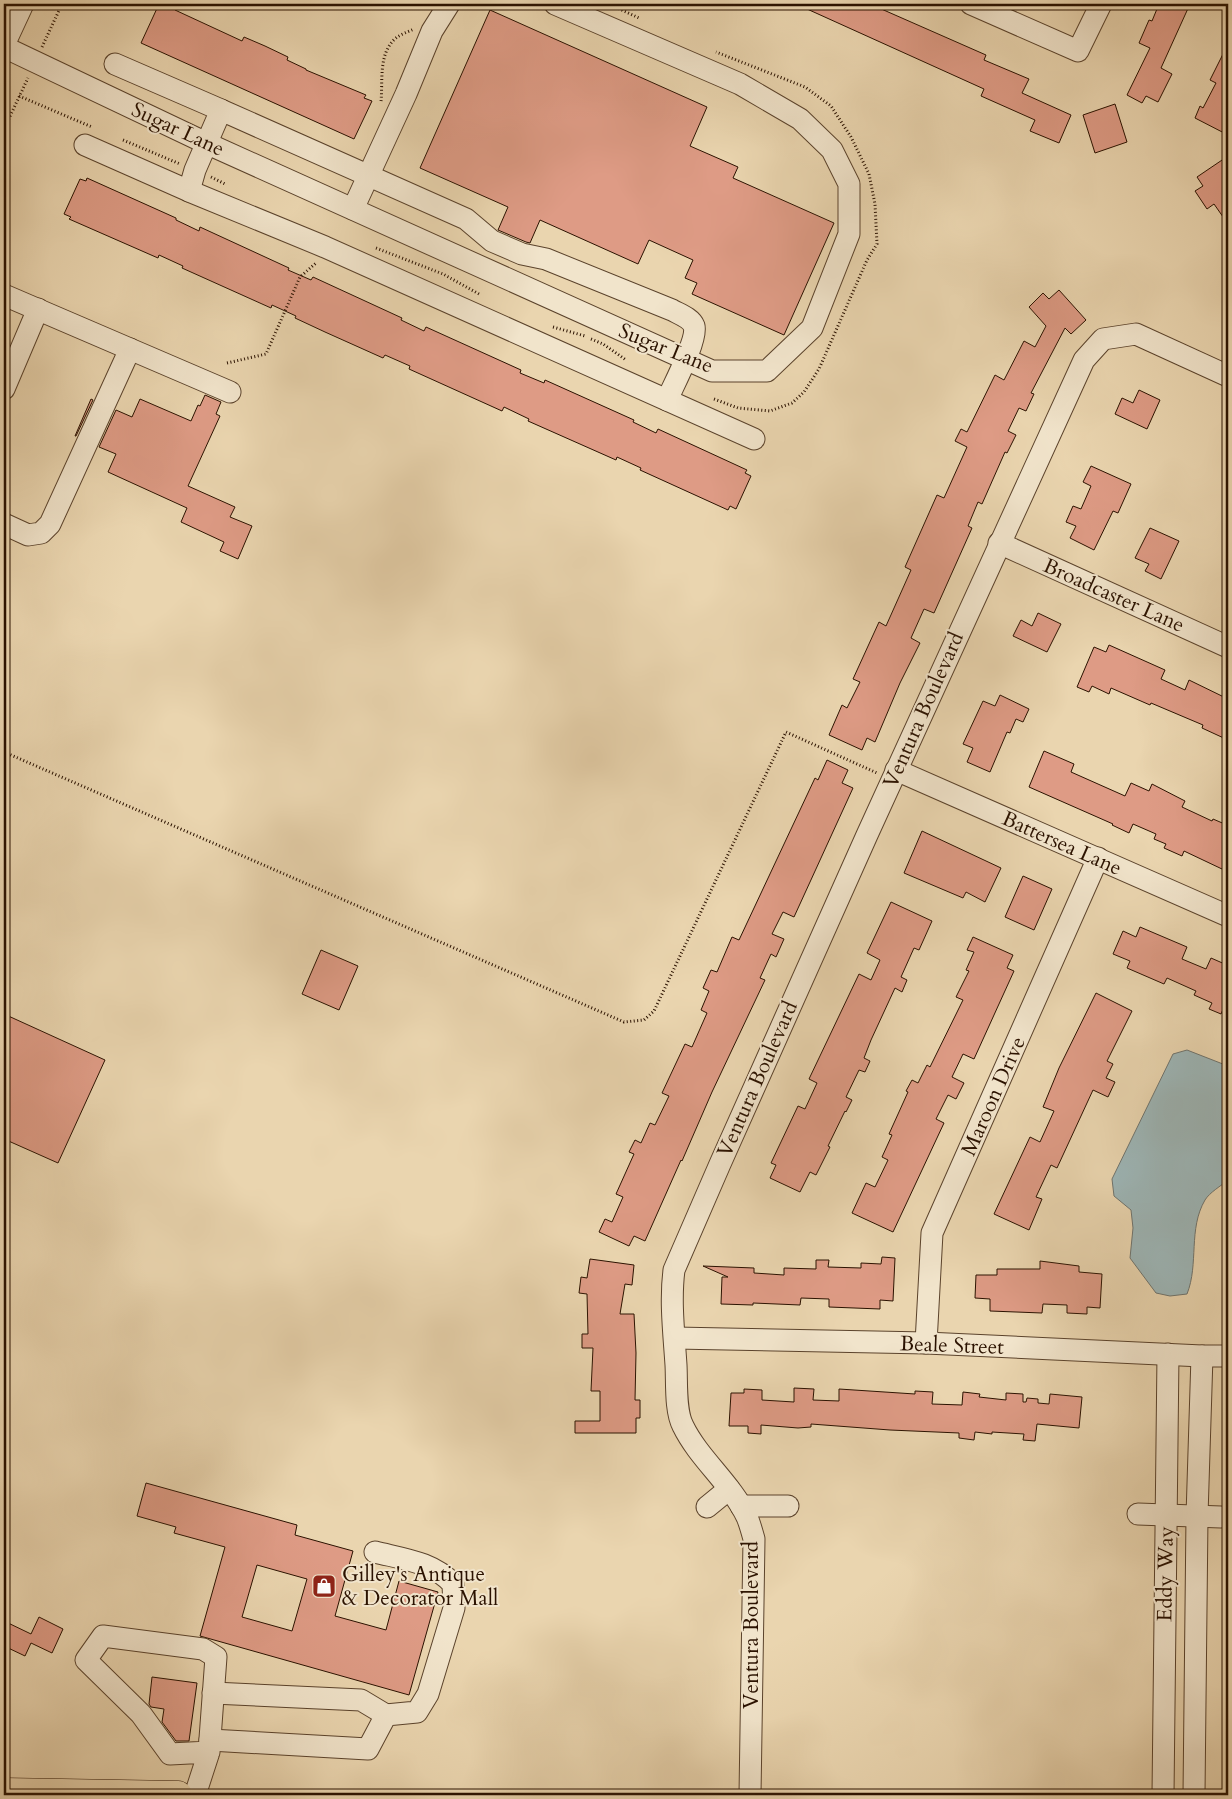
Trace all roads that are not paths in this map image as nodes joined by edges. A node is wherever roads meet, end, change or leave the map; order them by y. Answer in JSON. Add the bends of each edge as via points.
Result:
{"nodes":[{"id":1,"x":23,"y":4,"type":"edge"},
{"id":2,"x":449,"y":4,"type":"edge"},
{"id":3,"x":554,"y":4,"type":"edge"},
{"id":4,"x":971,"y":4,"type":"edge"},
{"id":5,"x":1101,"y":4,"type":"edge"},
{"id":6,"x":4,"y":46,"type":"edge"},
{"id":7,"x":116,"y":64,"type":"dead end"},
{"id":8,"x":221,"y":110,"type":"junction"},
{"id":9,"x":206,"y":144,"type":"junction"},
{"id":10,"x":85,"y":145,"type":"dead end"},
{"id":11,"x":369,"y":176,"type":"junction"},
{"id":12,"x":189,"y":191,"type":"junction"},
{"id":13,"x":353,"y":210,"type":"junction"},
{"id":14,"x":4,"y":295,"type":"edge"},
{"id":15,"x":38,"y":309,"type":"junction"},
{"id":16,"x":130,"y":349,"type":"junction"},
{"id":17,"x":686,"y":359,"type":"junction"},
{"id":18,"x":1228,"y":376,"type":"edge"},
{"id":19,"x":4,"y":389,"type":"edge"},
{"id":20,"x":230,"y":392,"type":"dead end"},
{"id":21,"x":667,"y":400,"type":"junction"},
{"id":22,"x":754,"y":439,"type":"dead end"},
{"id":23,"x":4,"y":524,"type":"edge"},
{"id":24,"x":999,"y":543,"type":"junction"},
{"id":25,"x":1228,"y":647,"type":"edge"},
{"id":26,"x":894,"y":775,"type":"junction"},
{"id":27,"x":1098,"y":858,"type":"junction"},
{"id":28,"x":1228,"y":916,"type":"edge"},
{"id":29,"x":675,"y":1338,"type":"junction"},
{"id":30,"x":926,"y":1343,"type":"junction"},
{"id":31,"x":1168,"y":1354,"type":"junction"},
{"id":32,"x":1202,"y":1356,"type":"junction"},
{"id":33,"x":1228,"y":1356,"type":"edge"},
{"id":34,"x":735,"y":1498,"type":"junction"},
{"id":35,"x":788,"y":1506,"type":"dead end"},
{"id":36,"x":707,"y":1507,"type":"dead end"},
{"id":37,"x":1138,"y":1514,"type":"dead end"},
{"id":38,"x":1165,"y":1514,"type":"junction"},
{"id":39,"x":1198,"y":1516,"type":"junction"},
{"id":40,"x":1221,"y":1517,"type":"dead end"},
{"id":41,"x":374,"y":1552,"type":"dead end"},
{"id":42,"x":214,"y":1693,"type":"junction"},
{"id":43,"x":386,"y":1715,"type":"junction"},
{"id":44,"x":209,"y":1746,"type":"junction"},
{"id":45,"x":4,"y":1792,"type":"edge"},
{"id":46,"x":178,"y":1795,"type":"edge"},
{"id":47,"x":195,"y":1795,"type":"edge"},
{"id":48,"x":750,"y":1795,"type":"edge"},
{"id":49,"x":1163,"y":1795,"type":"edge"},
{"id":50,"x":1194,"y":1795,"type":"edge"}],
"edges":[{"from":1,"to":6,"type":"street"},
{"from":2,"to":11,"type":"street","via":[[432,31]]},
{"from":3,"to":17,"type":"street","name":"Sugar Lane","via":[[740,84],[800,119],[832,150],[849,184],[849,234],[812,328],[767,371],[712,371]]},
{"from":4,"to":5,"type":"street","via":[[1078,51]]},
{"from":6,"to":9,"type":"street","name":"Sugar Lane"},
{"from":7,"to":8,"type":"street"},
{"from":8,"to":9,"type":"street"},
{"from":8,"to":11,"type":"street"},
{"from":9,"to":12,"type":"street"},
{"from":9,"to":13,"type":"street","name":"Sugar Lane"},
{"from":10,"to":12,"type":"street"},
{"from":11,"to":13,"type":"street"},
{"from":11,"to":17,"type":"street","via":[[466,220],[492,241],[522,254],[546,258],[688,319],[694,334]]},
{"from":12,"to":21,"type":"street","via":[[325,247]]},
{"from":13,"to":17,"type":"street","name":"Sugar Lane"},
{"from":14,"to":15,"type":"street"},
{"from":15,"to":16,"type":"street"},
{"from":15,"to":19,"type":"street"},
{"from":16,"to":20,"type":"street"},
{"from":16,"to":23,"type":"street","via":[[50,524],[41,533],[28,535]]},
{"from":17,"to":21,"type":"street"},
{"from":18,"to":24,"type":"street","name":"Ventura Boulevard","via":[[1136,334],[1103,339],[1084,360],[1068,390]]},
{"from":21,"to":22,"type":"street"},
{"from":24,"to":25,"type":"street","name":"Broadcaster Lane"},
{"from":24,"to":26,"type":"street","name":"Ventura Boulevard"},
{"from":26,"to":27,"type":"street","name":"Battersea Lane"},
{"from":26,"to":29,"type":"street","name":"Ventura Boulevard","via":[[674,1270]]},
{"from":27,"to":28,"type":"street","name":"Battersea Lane"},
{"from":27,"to":30,"type":"street","name":"Maroon Drive","via":[[932,1233]]},
{"from":29,"to":30,"type":"street","name":"Beale Street"},
{"from":29,"to":34,"type":"street","name":"Ventura Boulevard","via":[[682,1424]]},
{"from":30,"to":31,"type":"street","name":"Beale Street"},
{"from":31,"to":32,"type":"street","name":"Beale Street"},
{"from":31,"to":38,"type":"street","name":"Eddy Way"},
{"from":32,"to":33,"type":"street","name":"Beale Street"},
{"from":32,"to":39,"type":"street","name":"Eddy Way"},
{"from":34,"to":35,"type":"street"},
{"from":34,"to":36,"type":"street"},
{"from":34,"to":48,"type":"street","name":"Ventura Boulevard","via":[[747,1517],[754,1539]]},
{"from":37,"to":38,"type":"street"},
{"from":38,"to":39,"type":"street"},
{"from":38,"to":49,"type":"street","name":"Eddy Way"},
{"from":39,"to":40,"type":"street"},
{"from":39,"to":50,"type":"street","name":"Eddy Way"},
{"from":41,"to":43,"type":"street","via":[[430,1566],[453,1584],[454,1608],[428,1694],[418,1712]]},
{"from":42,"to":43,"type":"street","via":[[361,1700]]},
{"from":42,"to":44,"type":"street"},
{"from":42,"to":44,"type":"street","via":[[216,1657],[203,1649],[103,1636],[86,1660],[141,1714],[170,1754]]},
{"from":43,"to":44,"type":"street","via":[[368,1749]]},
{"from":44,"to":47,"type":"street"},
{"from":45,"to":46,"type":"main road"}]}
